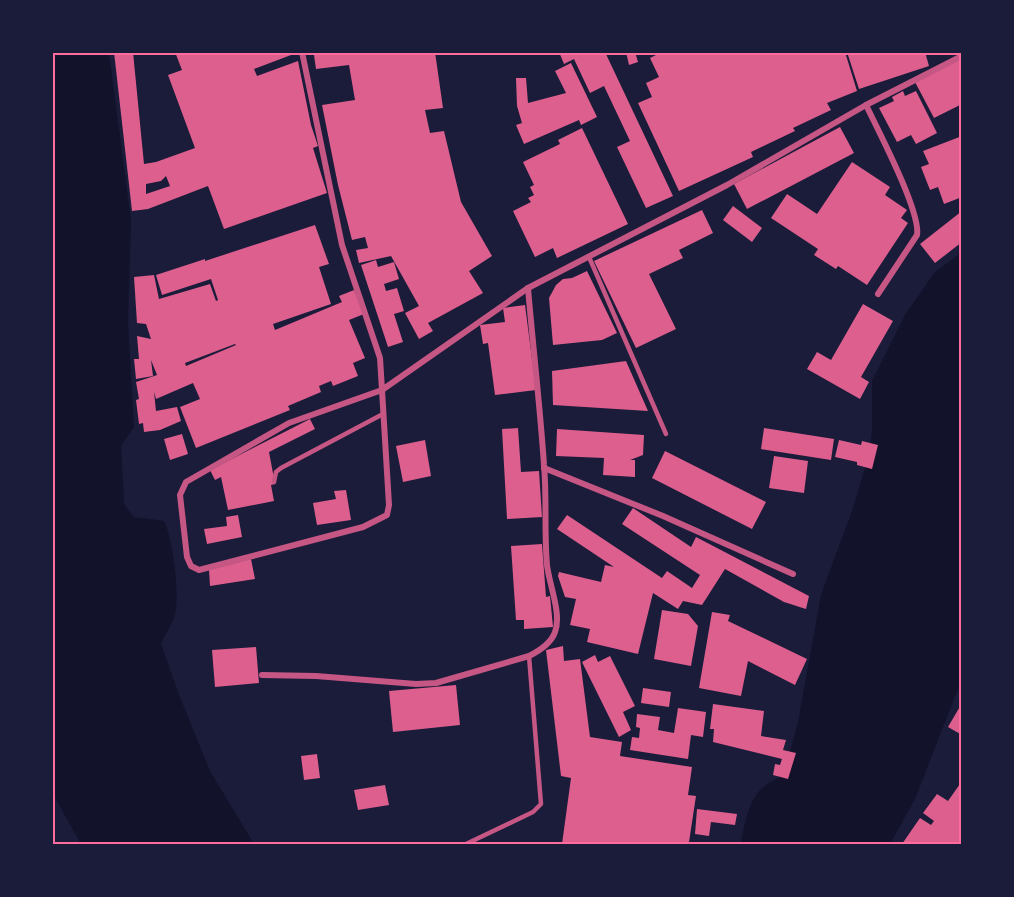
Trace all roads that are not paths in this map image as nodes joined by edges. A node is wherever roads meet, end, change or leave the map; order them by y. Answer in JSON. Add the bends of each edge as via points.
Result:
{"nodes":[{"id":1,"x":302,"y":52,"type":"edge"},
{"id":2,"x":962,"y":56,"type":"edge"},
{"id":3,"x":866,"y":105,"type":"junction"},
{"id":4,"x":589,"y":257,"type":"junction"},
{"id":5,"x":528,"y":288,"type":"junction"},
{"id":6,"x":879,"y":294,"type":"dead end"},
{"id":7,"x":382,"y":390,"type":"junction"},
{"id":8,"x":383,"y":414,"type":"junction"},
{"id":9,"x":666,"y":434,"type":"dead end"},
{"id":10,"x":544,"y":468,"type":"junction"},
{"id":11,"x":274,"y":482,"type":"dead end"},
{"id":12,"x":793,"y":574,"type":"dead end"},
{"id":13,"x":529,"y":656,"type":"junction"},
{"id":14,"x":262,"y":675,"type":"dead end"},
{"id":15,"x":466,"y":844,"type":"edge"}],
"edges":[{"from":1,"to":7,"type":"street","via":[[342,245],[380,358]]},
{"from":2,"to":3,"type":"street"},
{"from":3,"to":4,"type":"street"},
{"from":3,"to":6,"type":"street","via":[[918,227],[917,235]]},
{"from":4,"to":5,"type":"street"},
{"from":4,"to":9,"type":"lane"},
{"from":5,"to":7,"type":"street"},
{"from":5,"to":10,"type":"street"},
{"from":7,"to":8,"type":"street"},
{"from":7,"to":8,"type":"street","via":[[289,423],[186,482],[180,495],[187,557],[194,568],[199,570],[363,527],[387,515]]},
{"from":8,"to":11,"type":"lane","via":[[281,468]]},
{"from":10,"to":12,"type":"street"},
{"from":10,"to":13,"type":"street","via":[[547,568],[556,624],[551,640]]},
{"from":13,"to":14,"type":"street","via":[[416,684]]},
{"from":13,"to":15,"type":"lane","via":[[541,804],[533,812]]}]}
